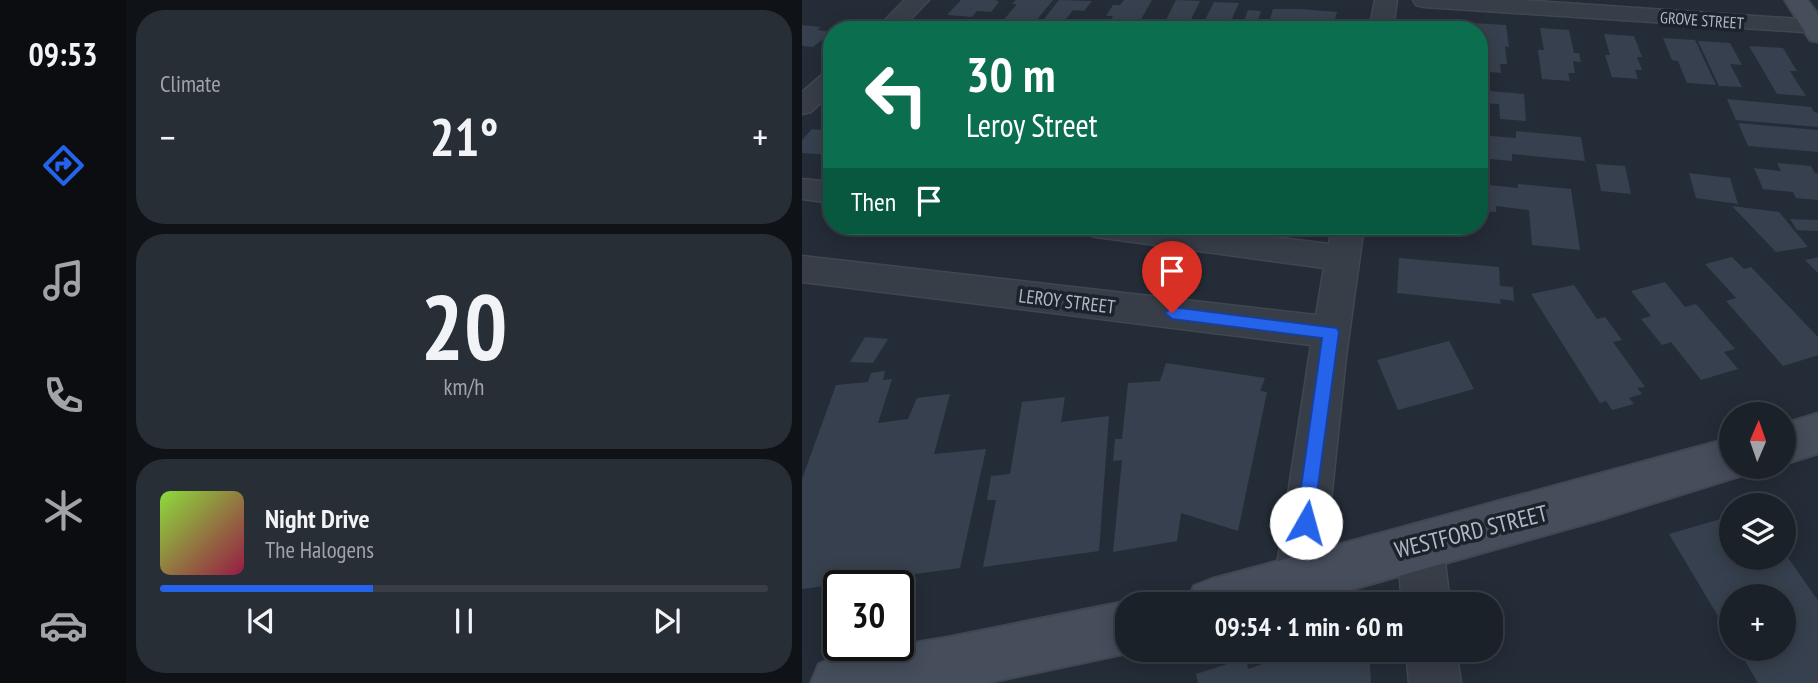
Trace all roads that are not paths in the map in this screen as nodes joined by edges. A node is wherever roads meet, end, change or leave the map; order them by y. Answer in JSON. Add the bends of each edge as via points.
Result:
{"nodes":[{"id":1,"x":918,"y":0,"type":"edge"},
{"id":2,"x":1386,"y":0,"type":"edge"},
{"id":3,"x":1424,"y":0,"type":"edge"},
{"id":4,"x":1796,"y":0,"type":"edge"},
{"id":5,"x":896,"y":21,"type":"edge"},
{"id":6,"x":1382,"y":21,"type":"edge"},
{"id":7,"x":1816,"y":31,"type":"edge"},
{"id":8,"x":823,"y":87,"type":"edge"},
{"id":9,"x":802,"y":106,"type":"edge"},
{"id":10,"x":802,"y":189,"type":"edge"},
{"id":11,"x":823,"y":192,"type":"edge"},
{"id":12,"x":1237,"y":235,"type":"edge"},
{"id":13,"x":1346,"y":242,"type":"edge"},
{"id":14,"x":802,"y":269,"type":"edge"},
{"id":15,"x":1331,"y":332,"type":"junction"},
{"id":16,"x":1819,"y":433,"type":"edge"},
{"id":17,"x":1796,"y":440,"type":"edge"},
{"id":18,"x":1719,"y":463,"type":"edge"},
{"id":19,"x":1420,"y":545,"type":"junction"},
{"id":20,"x":1298,"y":578,"type":"junction"},
{"id":21,"x":1252,"y":592,"type":"edge"},
{"id":22,"x":1425,"y":592,"type":"edge"},
{"id":23,"x":1115,"y":630,"type":"edge"},
{"id":24,"x":1433,"y":662,"type":"edge"},
{"id":25,"x":838,"y":683,"type":"edge"},
{"id":26,"x":1435,"y":683,"type":"edge"}],
"edges":[{"from":1,"to":5,"type":"street"},
{"from":2,"to":6,"type":"street"},
{"from":3,"to":7,"type":"street","name":"GROVE STREET"},
{"from":4,"to":7,"type":"main road"},
{"from":8,"to":9,"type":"street"},
{"from":10,"to":11,"type":"street"},
{"from":12,"to":13,"type":"street"},
{"from":13,"to":15,"type":"street"},
{"from":14,"to":15,"type":"street","name":"LEROY STREET"},
{"from":15,"to":20,"type":"street"},
{"from":16,"to":17,"type":"main road"},
{"from":18,"to":19,"type":"main road","name":"WESTFORD STREET"},
{"from":19,"to":20,"type":"main road","name":"WESTFORD STREET"},
{"from":19,"to":22,"type":"street"},
{"from":20,"to":21,"type":"main road","name":"WESTFORD STREET"},
{"from":23,"to":25,"type":"main road"},
{"from":24,"to":26,"type":"street"}]}
